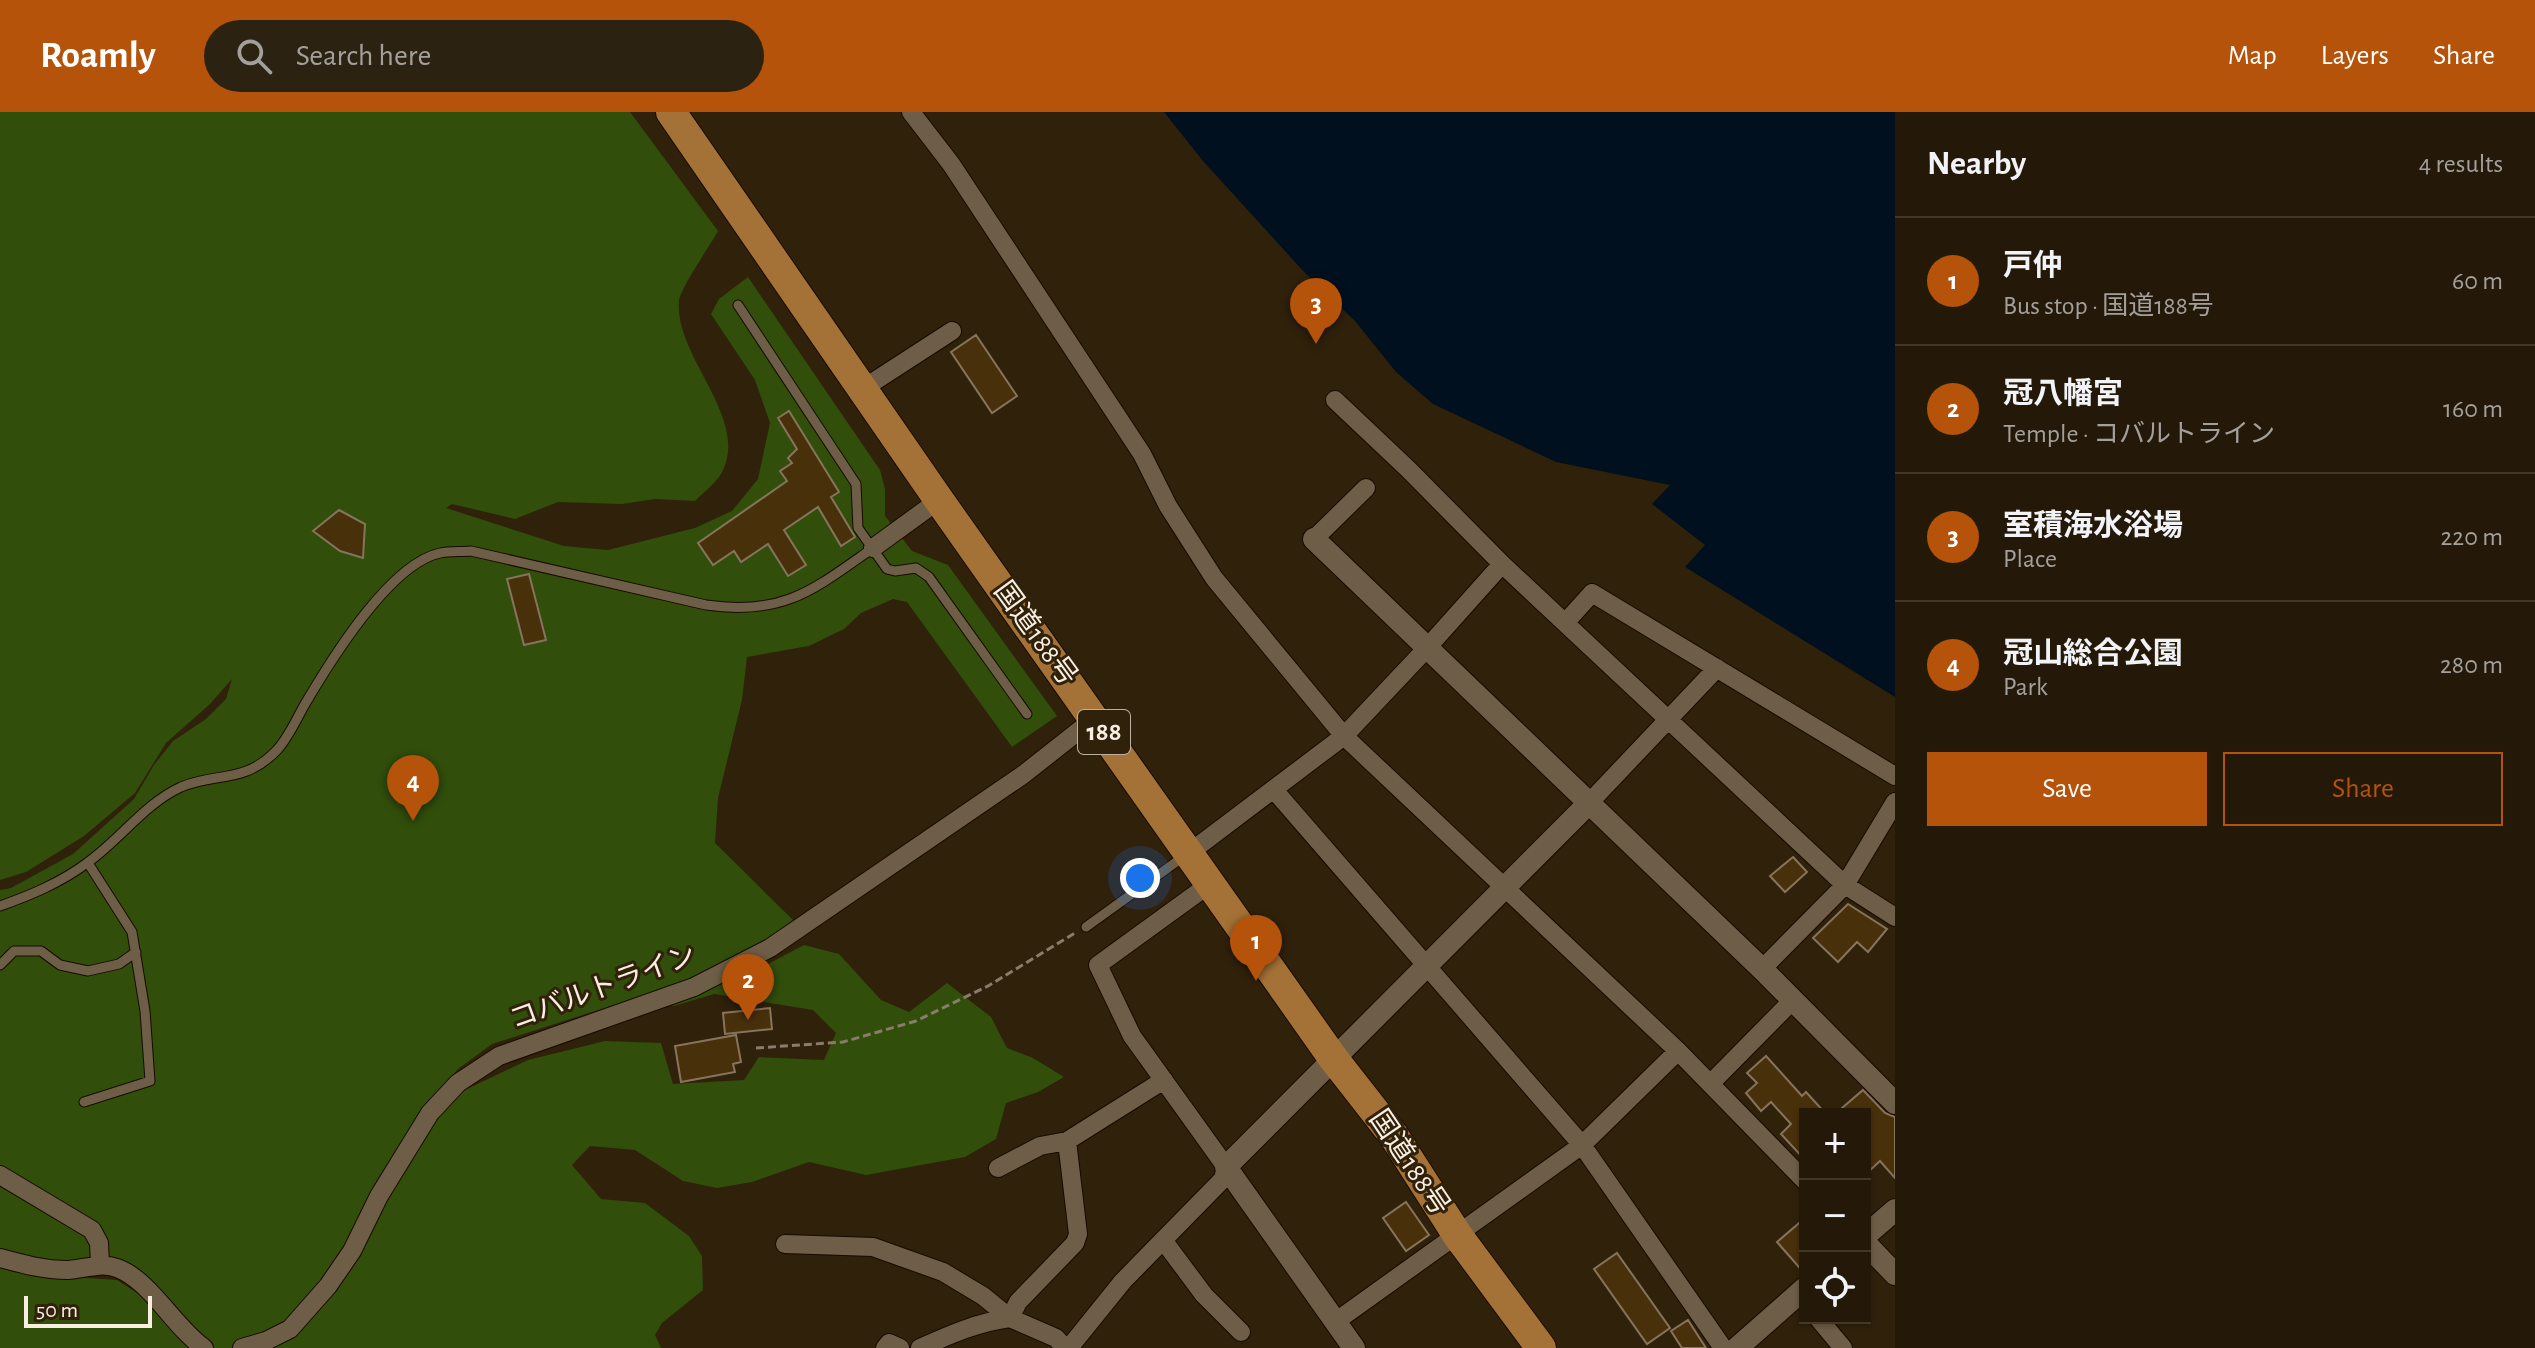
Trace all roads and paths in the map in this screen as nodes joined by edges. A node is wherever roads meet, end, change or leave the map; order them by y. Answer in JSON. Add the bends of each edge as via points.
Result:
{"nodes":[{"id":1,"x":671,"y":112,"type":"edge"},
{"id":2,"x":911,"y":112,"type":"edge"},
{"id":3,"x":738,"y":305,"type":"dead end"},
{"id":4,"x":952,"y":331,"type":"dead end"},
{"id":5,"x":864,"y":388,"type":"junction"},
{"id":6,"x":1335,"y":400,"type":"dead end"},
{"id":7,"x":1366,"y":488,"type":"dead end"},
{"id":8,"x":939,"y":500,"type":"junction"},
{"id":9,"x":1314,"y":539,"type":"joint"},
{"id":10,"x":873,"y":548,"type":"junction"},
{"id":11,"x":1502,"y":564,"type":"junction"},
{"id":12,"x":1565,"y":623,"type":"junction"},
{"id":13,"x":1427,"y":648,"type":"junction"},
{"id":14,"x":1717,"y":668,"type":"junction"},
{"id":15,"x":1027,"y":714,"type":"dead end"},
{"id":16,"x":1095,"y":718,"type":"junction"},
{"id":17,"x":1669,"y":720,"type":"junction"},
{"id":18,"x":1344,"y":736,"type":"junction"},
{"id":19,"x":1895,"y":776,"type":"edge"},
{"id":20,"x":1274,"y":790,"type":"junction"},
{"id":21,"x":1895,"y":802,"type":"edge"},
{"id":22,"x":1589,"y":803,"type":"junction"},
{"id":23,"x":1189,"y":853,"type":"junction"},
{"id":24,"x":88,"y":863,"type":"junction"},
{"id":25,"x":1211,"y":883,"type":"junction"},
{"id":26,"x":1845,"y":885,"type":"junction"},
{"id":27,"x":1506,"y":888,"type":"junction"},
{"id":28,"x":0,"y":906,"type":"edge"},
{"id":29,"x":1895,"y":917,"type":"edge"},
{"id":30,"x":1086,"y":927,"type":"joint"},
{"id":31,"x":136,"y":952,"type":"junction"},
{"id":32,"x":0,"y":965,"type":"edge"},
{"id":33,"x":1427,"y":965,"type":"junction"},
{"id":34,"x":1762,"y":969,"type":"junction"},
{"id":35,"x":1792,"y":1001,"type":"junction"},
{"id":36,"x":756,"y":1048,"type":"dead end"},
{"id":37,"x":1678,"y":1051,"type":"junction"},
{"id":38,"x":1333,"y":1058,"type":"junction"},
{"id":39,"x":1164,"y":1080,"type":"junction"},
{"id":40,"x":1711,"y":1083,"type":"junction"},
{"id":41,"x":84,"y":1102,"type":"dead end"},
{"id":42,"x":1895,"y":1103,"type":"edge"},
{"id":43,"x":1067,"y":1141,"type":"junction"},
{"id":44,"x":1582,"y":1145,"type":"junction"},
{"id":45,"x":1226,"y":1167,"type":"junction"},
{"id":46,"x":998,"y":1168,"type":"dead end"},
{"id":47,"x":0,"y":1175,"type":"edge"},
{"id":48,"x":1804,"y":1180,"type":"edge"},
{"id":49,"x":1895,"y":1210,"type":"edge"},
{"id":50,"x":1871,"y":1231,"type":"edge"},
{"id":51,"x":1458,"y":1236,"type":"junction"},
{"id":52,"x":1163,"y":1240,"type":"junction"},
{"id":53,"x":785,"y":1244,"type":"dead end"},
{"id":54,"x":1871,"y":1249,"type":"edge"},
{"id":55,"x":0,"y":1258,"type":"edge"},
{"id":56,"x":100,"y":1265,"type":"junction"},
{"id":57,"x":1895,"y":1274,"type":"edge"},
{"id":58,"x":1799,"y":1298,"type":"edge"},
{"id":59,"x":1010,"y":1318,"type":"junction"},
{"id":60,"x":1335,"y":1322,"type":"junction"},
{"id":61,"x":1823,"y":1324,"type":"edge"},
{"id":62,"x":1241,"y":1332,"type":"dead end"},
{"id":63,"x":204,"y":1348,"type":"edge"},
{"id":64,"x":242,"y":1348,"type":"edge"},
{"id":65,"x":885,"y":1348,"type":"edge"},
{"id":66,"x":900,"y":1348,"type":"edge"},
{"id":67,"x":920,"y":1348,"type":"edge"},
{"id":68,"x":1067,"y":1348,"type":"edge"},
{"id":69,"x":1354,"y":1348,"type":"edge"},
{"id":70,"x":1541,"y":1348,"type":"edge"},
{"id":71,"x":1723,"y":1348,"type":"edge"},
{"id":72,"x":1737,"y":1348,"type":"edge"},
{"id":73,"x":1843,"y":1348,"type":"edge"}],
"edges":[{"from":1,"to":5,"type":"highway","name":"国道188号","number":"188"},
{"from":2,"to":18,"type":"street","via":[[951,164],[1142,454],[1214,578]]},
{"from":3,"to":10,"type":"lane","via":[[856,484],[858,528]]},
{"from":4,"to":5,"type":"street"},
{"from":5,"to":8,"type":"highway","name":"国道188号","number":"188"},
{"from":6,"to":11,"type":"street"},
{"from":7,"to":9,"type":"street"},
{"from":8,"to":10,"type":"street"},
{"from":8,"to":16,"type":"highway","name":"国道188号","number":"188"},
{"from":9,"to":13,"type":"street"},
{"from":10,"to":15,"type":"lane","via":[[887,569],[916,568],[929,577]]},
{"from":10,"to":24,"type":"lane","via":[[810,591],[762,608],[732,609],[471,551],[439,553],[384,592],[349,635],[277,750],[237,776],[185,785],[159,798]]},
{"from":11,"to":12,"type":"street"},
{"from":11,"to":13,"type":"street"},
{"from":12,"to":14,"type":"street","via":[[1592,593]]},
{"from":12,"to":17,"type":"street"},
{"from":13,"to":18,"type":"street"},
{"from":13,"to":22,"type":"street"},
{"from":14,"to":17,"type":"street"},
{"from":14,"to":19,"type":"street"},
{"from":16,"to":23,"type":"highway","name":"国道188号","number":"188"},
{"from":16,"to":64,"type":"street","name":"コバルトライン","via":[[1024,774],[770,948],[694,987],[499,1056],[458,1083],[430,1113],[328,1286],[290,1329]]},
{"from":17,"to":22,"type":"street"},
{"from":17,"to":26,"type":"street"},
{"from":18,"to":20,"type":"street"},
{"from":18,"to":27,"type":"street"},
{"from":20,"to":23,"type":"street"},
{"from":20,"to":33,"type":"street"},
{"from":21,"to":26,"type":"street"},
{"from":22,"to":27,"type":"street"},
{"from":22,"to":34,"type":"street"},
{"from":23,"to":25,"type":"highway","name":"国道188号","number":"188"},
{"from":23,"to":30,"type":"lane"},
{"from":24,"to":28,"type":"lane","via":[[46,889]]},
{"from":24,"to":31,"type":"lane","via":[[132,932]]},
{"from":25,"to":38,"type":"highway","name":"国道188号","number":"188"},
{"from":25,"to":39,"type":"street","via":[[1098,965],[1132,1036]]},
{"from":26,"to":29,"type":"street"},
{"from":26,"to":34,"type":"street"},
{"from":27,"to":33,"type":"street"},
{"from":27,"to":37,"type":"street"},
{"from":30,"to":36,"type":"path","via":[[988,986],[916,1021],[843,1042]]},
{"from":31,"to":32,"type":"lane","via":[[119,964],[88,971],[60,965],[41,951],[14,951]]},
{"from":31,"to":41,"type":"lane","via":[[150,1081]]},
{"from":33,"to":38,"type":"street"},
{"from":33,"to":44,"type":"street"},
{"from":34,"to":35,"type":"street"},
{"from":35,"to":40,"type":"street"},
{"from":35,"to":42,"type":"street"},
{"from":37,"to":40,"type":"street"},
{"from":37,"to":44,"type":"street"},
{"from":38,"to":45,"type":"street"},
{"from":38,"to":51,"type":"highway","name":"国道188号","number":"188","via":[[1394,1136]]},
{"from":39,"to":43,"type":"street"},
{"from":39,"to":45,"type":"street"},
{"from":40,"to":48,"type":"street"},
{"from":43,"to":46,"type":"street","via":[[1040,1146]]},
{"from":43,"to":59,"type":"street","via":[[1078,1234]]},
{"from":44,"to":51,"type":"street"},
{"from":44,"to":71,"type":"street"},
{"from":45,"to":52,"type":"street","via":[[1223,1179]]},
{"from":45,"to":60,"type":"street"},
{"from":47,"to":56,"type":"street","via":[[92,1230]]},
{"from":49,"to":50,"type":"street"},
{"from":51,"to":60,"type":"street"},
{"from":51,"to":70,"type":"highway","name":"国道188号","number":"188"},
{"from":52,"to":62,"type":"street","via":[[1204,1295]]},
{"from":52,"to":68,"type":"street"},
{"from":53,"to":59,"type":"street","via":[[873,1247],[943,1272]]},
{"from":54,"to":57,"type":"street"},
{"from":55,"to":56,"type":"street","via":[[68,1270]]},
{"from":56,"to":63,"type":"street","via":[[138,1280]]},
{"from":58,"to":72,"type":"street"},
{"from":59,"to":67,"type":"street"},
{"from":59,"to":68,"type":"street"},
{"from":60,"to":69,"type":"street"},
{"from":61,"to":73,"type":"street"},
{"from":65,"to":66,"type":"street","via":[[889,1343]]}]}
